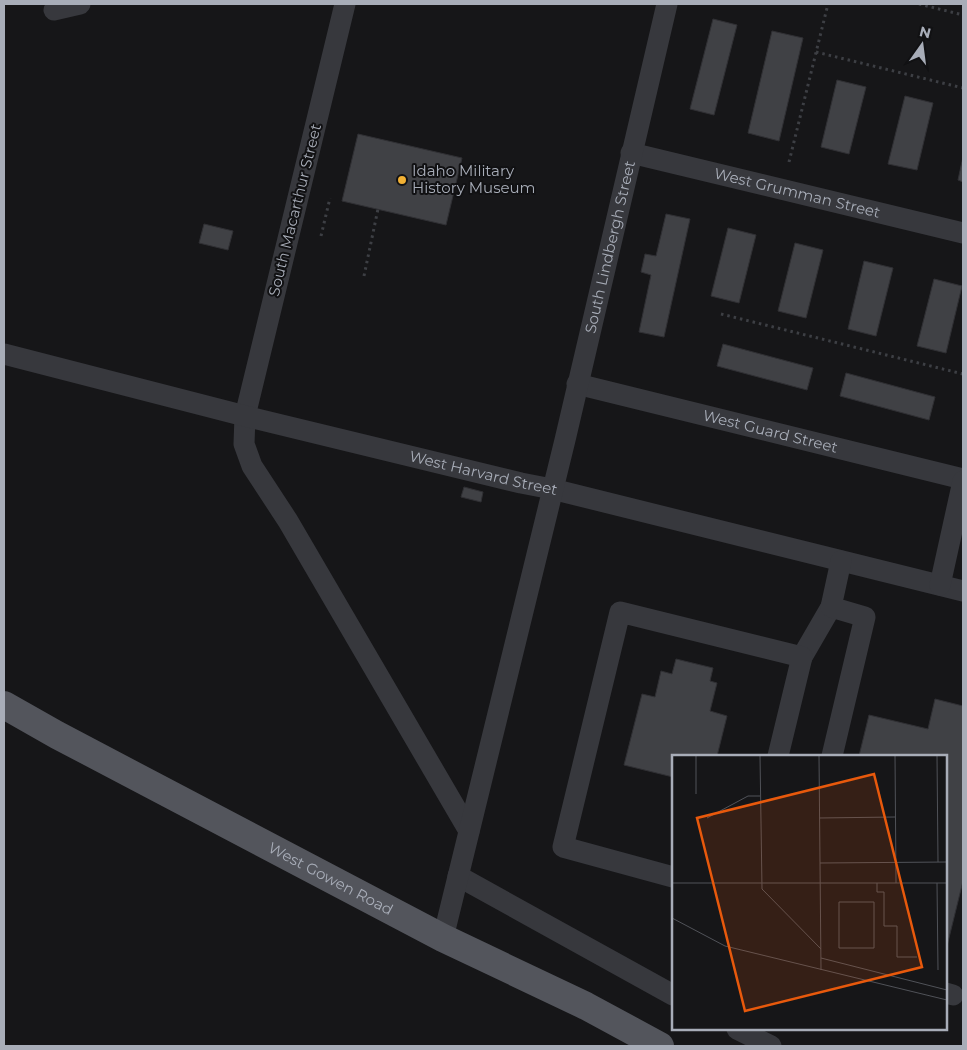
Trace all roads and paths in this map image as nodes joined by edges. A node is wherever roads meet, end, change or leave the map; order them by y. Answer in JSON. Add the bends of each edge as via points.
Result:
{"nodes":[{"id":1,"x":80,"y":4,"type":"edge"},
{"id":2,"x":345,"y":4,"type":"edge"},
{"id":3,"x":667,"y":4,"type":"edge"},
{"id":4,"x":828,"y":4,"type":"edge"},
{"id":5,"x":919,"y":4,"type":"edge"},
{"id":6,"x":54,"y":10,"type":"dead end"},
{"id":7,"x":963,"y":14,"type":"edge"},
{"id":8,"x":816,"y":52,"type":"junction"},
{"id":9,"x":963,"y":88,"type":"edge"},
{"id":10,"x":631,"y":153,"type":"junction"},
{"id":11,"x":789,"y":162,"type":"dead end"},
{"id":12,"x":330,"y":198,"type":"dead end"},
{"id":13,"x":378,"y":210,"type":"dead end"},
{"id":14,"x":963,"y":233,"type":"edge"},
{"id":15,"x":321,"y":236,"type":"dead end"},
{"id":16,"x":364,"y":276,"type":"dead end"},
{"id":17,"x":721,"y":314,"type":"dead end"},
{"id":18,"x":4,"y":354,"type":"edge"},
{"id":19,"x":963,"y":374,"type":"edge"},
{"id":20,"x":577,"y":384,"type":"junction"},
{"id":21,"x":244,"y":416,"type":"junction"},
{"id":22,"x":963,"y":480,"type":"edge"},
{"id":23,"x":552,"y":489,"type":"junction"},
{"id":24,"x":841,"y":561,"type":"junction"},
{"id":25,"x":940,"y":585,"type":"junction"},
{"id":26,"x":963,"y":591,"type":"edge"},
{"id":27,"x":831,"y":607,"type":"junction"},
{"id":28,"x":802,"y":656,"type":"junction"},
{"id":29,"x":4,"y":704,"type":"edge"},
{"id":30,"x":778,"y":755,"type":"edge"},
{"id":31,"x":832,"y":755,"type":"edge"},
{"id":32,"x":469,"y":831,"type":"junction"},
{"id":33,"x":458,"y":876,"type":"junction"},
{"id":34,"x":672,"y":877,"type":"edge"},
{"id":35,"x":443,"y":938,"type":"junction"},
{"id":36,"x":672,"y":994,"type":"edge"},
{"id":37,"x":739,"y":1030,"type":"edge"},
{"id":38,"x":660,"y":1046,"type":"edge"},
{"id":39,"x":771,"y":1046,"type":"edge"}],
"edges":[{"from":1,"to":6,"type":"street"},
{"from":2,"to":21,"type":"street","name":"South Macarthur Street"},
{"from":3,"to":10,"type":"street","name":"South Lindbergh Street"},
{"from":4,"to":8,"type":"path"},
{"from":5,"to":7,"type":"path"},
{"from":8,"to":9,"type":"path"},
{"from":8,"to":11,"type":"path"},
{"from":10,"to":14,"type":"street","name":"West Grumman Street"},
{"from":10,"to":20,"type":"street","name":"South Lindbergh Street"},
{"from":12,"to":15,"type":"path"},
{"from":13,"to":16,"type":"path"},
{"from":17,"to":19,"type":"path"},
{"from":18,"to":21,"type":"street","name":"West Harvard Street"},
{"from":20,"to":22,"type":"street","name":"West Guard Street"},
{"from":20,"to":23,"type":"street","name":"South Lindbergh Street"},
{"from":21,"to":23,"type":"street","name":"West Harvard Street"},
{"from":21,"to":32,"type":"street","name":"South Macarthur Street","via":[[244,444],[252,466],[288,521]]},
{"from":22,"to":25,"type":"street"},
{"from":23,"to":24,"type":"street","name":"West Harvard Street"},
{"from":23,"to":32,"type":"street","name":"South Lindbergh Street"},
{"from":24,"to":25,"type":"street","name":"West Harvard Street"},
{"from":24,"to":27,"type":"street"},
{"from":25,"to":26,"type":"street","name":"West Harvard Street"},
{"from":27,"to":28,"type":"street"},
{"from":27,"to":31,"type":"street","via":[[865,617]]},
{"from":28,"to":30,"type":"street"},
{"from":28,"to":34,"type":"street","via":[[620,612],[563,847]]},
{"from":29,"to":35,"type":"main road","name":"West Gowen Road","via":[[66,740]]},
{"from":32,"to":33,"type":"street","name":"South Lindbergh Street"},
{"from":33,"to":35,"type":"street","name":"South Lindbergh Street"},
{"from":33,"to":36,"type":"street"},
{"from":35,"to":38,"type":"main road","name":"West Gowen Road","via":[[586,1006]]},
{"from":37,"to":39,"type":"street"}]}
